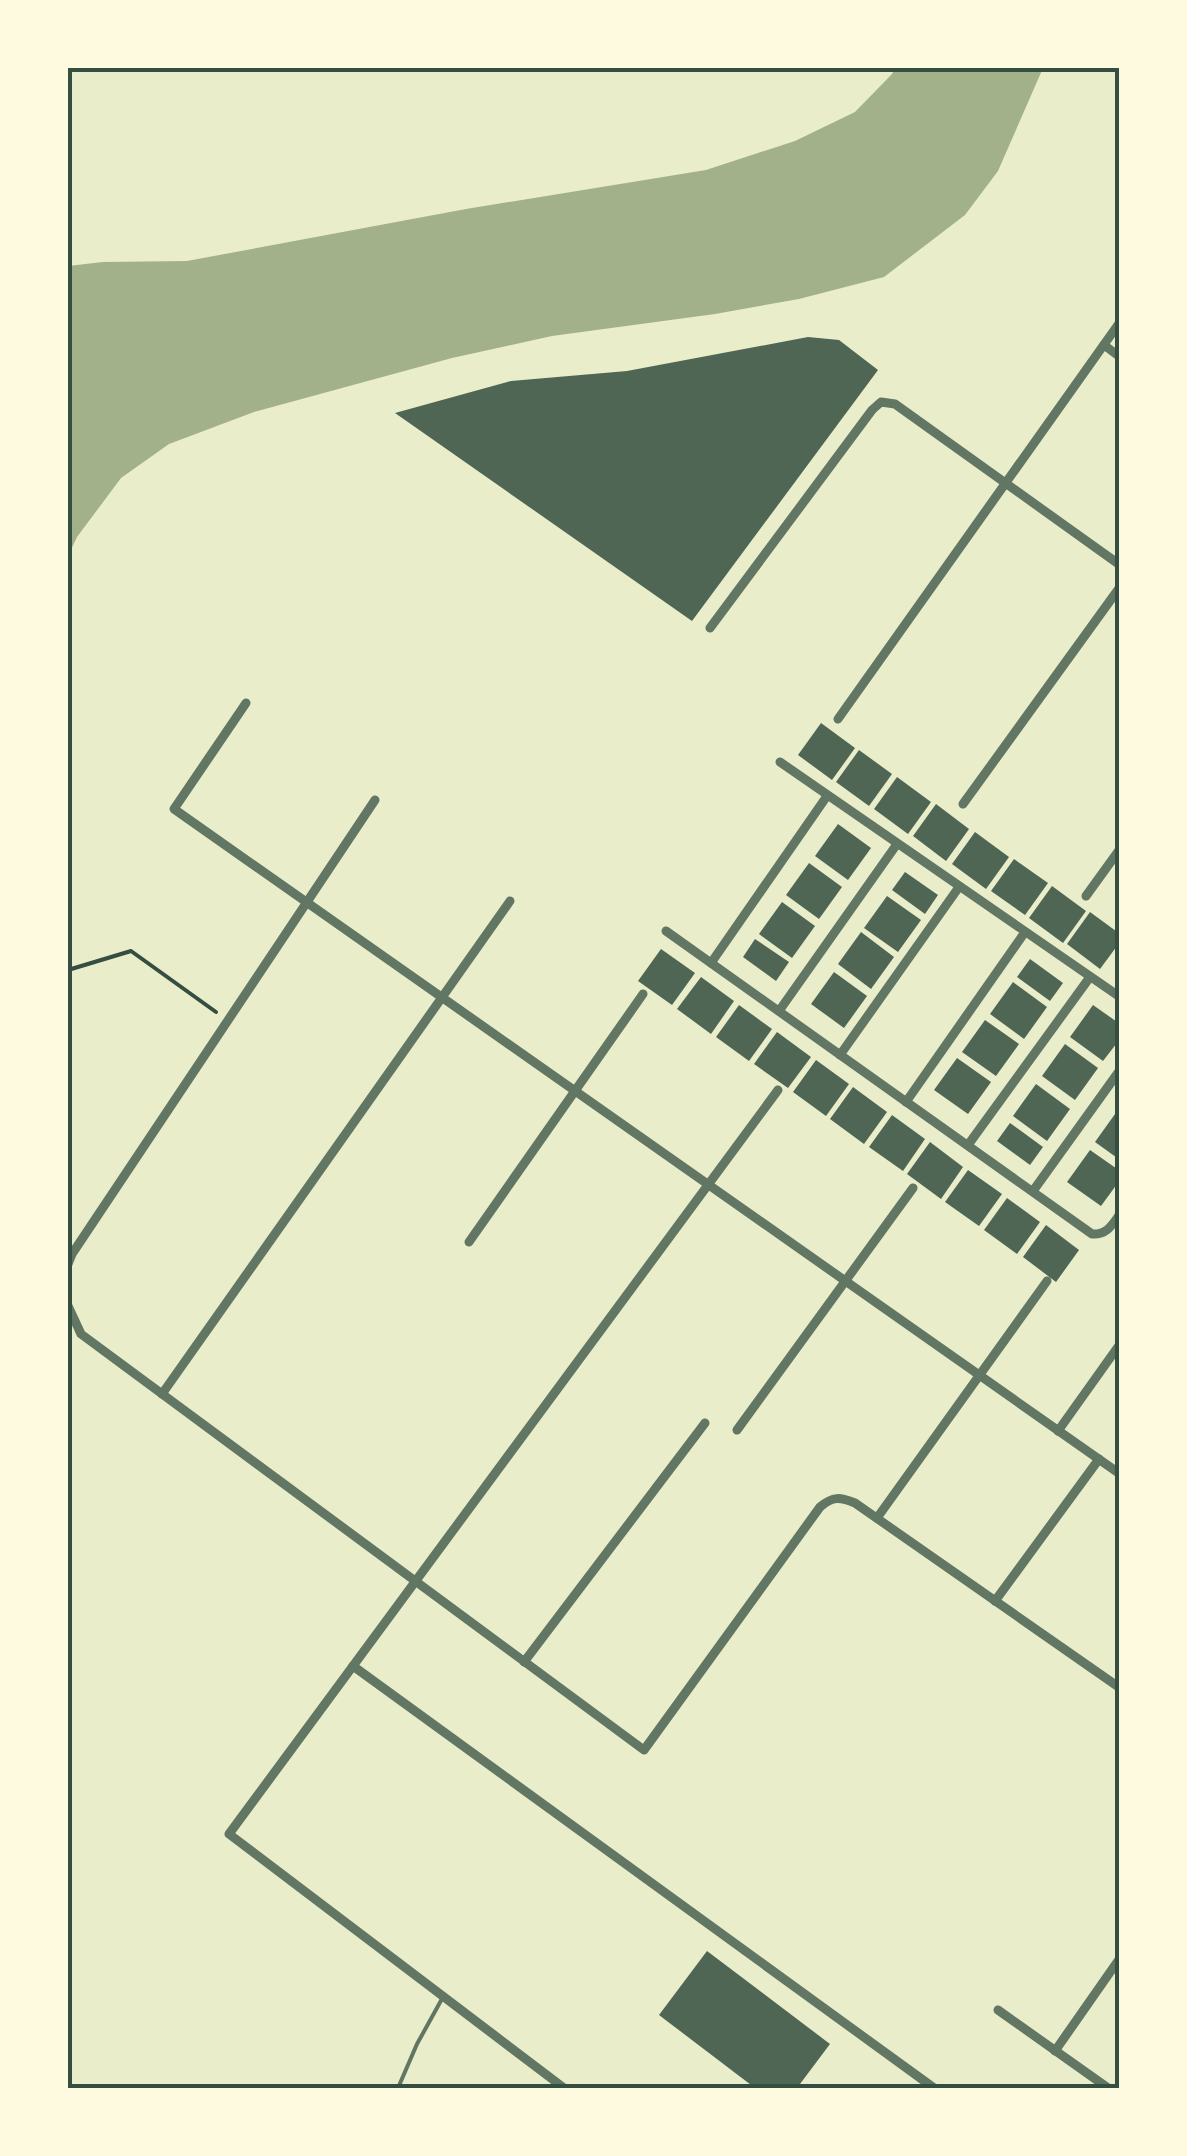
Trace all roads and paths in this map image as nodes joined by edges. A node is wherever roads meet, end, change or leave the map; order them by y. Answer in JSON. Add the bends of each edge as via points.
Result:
{"nodes":[{"id":1,"x":1120,"y":322,"type":"edge"},
{"id":2,"x":1104,"y":346,"type":"junction"},
{"id":3,"x":1120,"y":356,"type":"edge"},
{"id":4,"x":1006,"y":484,"type":"junction"},
{"id":5,"x":1120,"y":564,"type":"edge"},
{"id":6,"x":1120,"y":587,"type":"edge"},
{"id":7,"x":710,"y":628,"type":"dead end"},
{"id":8,"x":246,"y":703,"type":"dead end"},
{"id":9,"x":838,"y":719,"type":"dead end"},
{"id":10,"x":780,"y":762,"type":"dead end"},
{"id":11,"x":827,"y":796,"type":"junction"},
{"id":12,"x":375,"y":800,"type":"dead end"},
{"id":13,"x":963,"y":804,"type":"dead end"},
{"id":14,"x":897,"y":844,"type":"junction"},
{"id":15,"x":1120,"y":850,"type":"edge"},
{"id":16,"x":959,"y":887,"type":"junction"},
{"id":17,"x":1086,"y":896,"type":"dead end"},
{"id":18,"x":510,"y":900,"type":"dead end"},
{"id":19,"x":307,"y":902,"type":"junction"},
{"id":20,"x":666,"y":931,"type":"dead end"},
{"id":21,"x":1025,"y":932,"type":"junction"},
{"id":22,"x":710,"y":963,"type":"junction"},
{"id":23,"x":68,"y":970,"type":"edge"},
{"id":24,"x":1090,"y":977,"type":"junction"},
{"id":25,"x":643,"y":994,"type":"dead end"},
{"id":26,"x":442,"y":997,"type":"junction"},
{"id":27,"x":1120,"y":998,"type":"edge"},
{"id":28,"x":778,"y":1011,"type":"junction"},
{"id":29,"x":228,"y":1021,"type":"junction"},
{"id":30,"x":840,"y":1055,"type":"junction"},
{"id":31,"x":1120,"y":1070,"type":"edge"},
{"id":32,"x":778,"y":1090,"type":"dead end"},
{"id":33,"x":575,"y":1091,"type":"junction"},
{"id":34,"x":906,"y":1102,"type":"junction"},
{"id":35,"x":968,"y":1146,"type":"junction"},
{"id":36,"x":708,"y":1184,"type":"junction"},
{"id":37,"x":913,"y":1188,"type":"dead end"},
{"id":38,"x":1032,"y":1191,"type":"junction"},
{"id":39,"x":1120,"y":1214,"type":"edge"},
{"id":40,"x":1108,"y":1230,"type":"junction"},
{"id":41,"x":1119,"y":1238,"type":"edge"},
{"id":42,"x":469,"y":1242,"type":"dead end"},
{"id":43,"x":70,"y":1259,"type":"edge"},
{"id":44,"x":845,"y":1281,"type":"junction"},
{"id":45,"x":1047,"y":1282,"type":"dead end"},
{"id":46,"x":68,"y":1306,"type":"edge"},
{"id":47,"x":1120,"y":1344,"type":"edge"},
{"id":48,"x":980,"y":1376,"type":"junction"},
{"id":49,"x":162,"y":1394,"type":"junction"},
{"id":50,"x":706,"y":1423,"type":"dead end"},
{"id":51,"x":737,"y":1430,"type":"dead end"},
{"id":52,"x":1058,"y":1431,"type":"junction"},
{"id":53,"x":1099,"y":1460,"type":"junction"},
{"id":54,"x":1120,"y":1474,"type":"edge"},
{"id":55,"x":877,"y":1518,"type":"junction"},
{"id":56,"x":415,"y":1582,"type":"junction"},
{"id":57,"x":995,"y":1601,"type":"junction"},
{"id":58,"x":524,"y":1662,"type":"junction"},
{"id":59,"x":352,"y":1666,"type":"junction"},
{"id":60,"x":1120,"y":1688,"type":"edge"},
{"id":61,"x":1120,"y":1958,"type":"edge"},
{"id":62,"x":444,"y":1997,"type":"junction"},
{"id":63,"x":998,"y":2010,"type":"dead end"},
{"id":64,"x":1055,"y":2050,"type":"junction"},
{"id":65,"x":398,"y":2088,"type":"edge"},
{"id":66,"x":564,"y":2088,"type":"edge"},
{"id":67,"x":934,"y":2088,"type":"edge"},
{"id":68,"x":1108,"y":2088,"type":"edge"}],
"edges":[{"from":1,"to":2,"type":"street"},
{"from":2,"to":3,"type":"street"},
{"from":2,"to":4,"type":"street"},
{"from":4,"to":5,"type":"street"},
{"from":4,"to":7,"type":"street","via":[[882,402]]},
{"from":4,"to":9,"type":"street"},
{"from":6,"to":13,"type":"street"},
{"from":8,"to":19,"type":"street","via":[[174,808]]},
{"from":10,"to":11,"type":"street"},
{"from":11,"to":14,"type":"street"},
{"from":11,"to":22,"type":"street"},
{"from":12,"to":19,"type":"street"},
{"from":14,"to":16,"type":"street"},
{"from":14,"to":28,"type":"street"},
{"from":15,"to":17,"type":"street"},
{"from":16,"to":21,"type":"street"},
{"from":16,"to":30,"type":"street"},
{"from":18,"to":26,"type":"street"},
{"from":19,"to":26,"type":"street"},
{"from":19,"to":29,"type":"street"},
{"from":20,"to":22,"type":"street"},
{"from":21,"to":24,"type":"street"},
{"from":21,"to":34,"type":"street"},
{"from":22,"to":28,"type":"street"},
{"from":23,"to":29,"type":"path","via":[[131,951]]},
{"from":24,"to":27,"type":"street"},
{"from":24,"to":35,"type":"street"},
{"from":25,"to":33,"type":"street"},
{"from":26,"to":33,"type":"street"},
{"from":26,"to":49,"type":"street"},
{"from":28,"to":30,"type":"street"},
{"from":29,"to":43,"type":"street"},
{"from":30,"to":34,"type":"street"},
{"from":31,"to":38,"type":"street"},
{"from":32,"to":36,"type":"street"},
{"from":33,"to":36,"type":"street"},
{"from":33,"to":42,"type":"street"},
{"from":34,"to":35,"type":"street"},
{"from":35,"to":38,"type":"street"},
{"from":36,"to":44,"type":"street"},
{"from":36,"to":56,"type":"street"},
{"from":37,"to":44,"type":"street"},
{"from":38,"to":40,"type":"street","via":[[1092,1234]]},
{"from":39,"to":40,"type":"street"},
{"from":40,"to":41,"type":"street"},
{"from":44,"to":48,"type":"street"},
{"from":44,"to":51,"type":"street"},
{"from":45,"to":48,"type":"street"},
{"from":46,"to":49,"type":"street","via":[[81,1334]]},
{"from":47,"to":52,"type":"street"},
{"from":48,"to":52,"type":"street"},
{"from":48,"to":55,"type":"street"},
{"from":49,"to":56,"type":"street"},
{"from":50,"to":58,"type":"street"},
{"from":52,"to":53,"type":"street"},
{"from":53,"to":54,"type":"street"},
{"from":53,"to":57,"type":"street"},
{"from":55,"to":57,"type":"street"},
{"from":55,"to":58,"type":"street","via":[[840,1497],[820,1507],[644,1750]]},
{"from":56,"to":58,"type":"street"},
{"from":56,"to":59,"type":"street"},
{"from":57,"to":60,"type":"street"},
{"from":59,"to":62,"type":"street","via":[[229,1834]]},
{"from":59,"to":67,"type":"street"},
{"from":61,"to":64,"type":"street"},
{"from":62,"to":65,"type":"lane"},
{"from":62,"to":66,"type":"street"},
{"from":63,"to":64,"type":"street"},
{"from":64,"to":68,"type":"street"}]}
